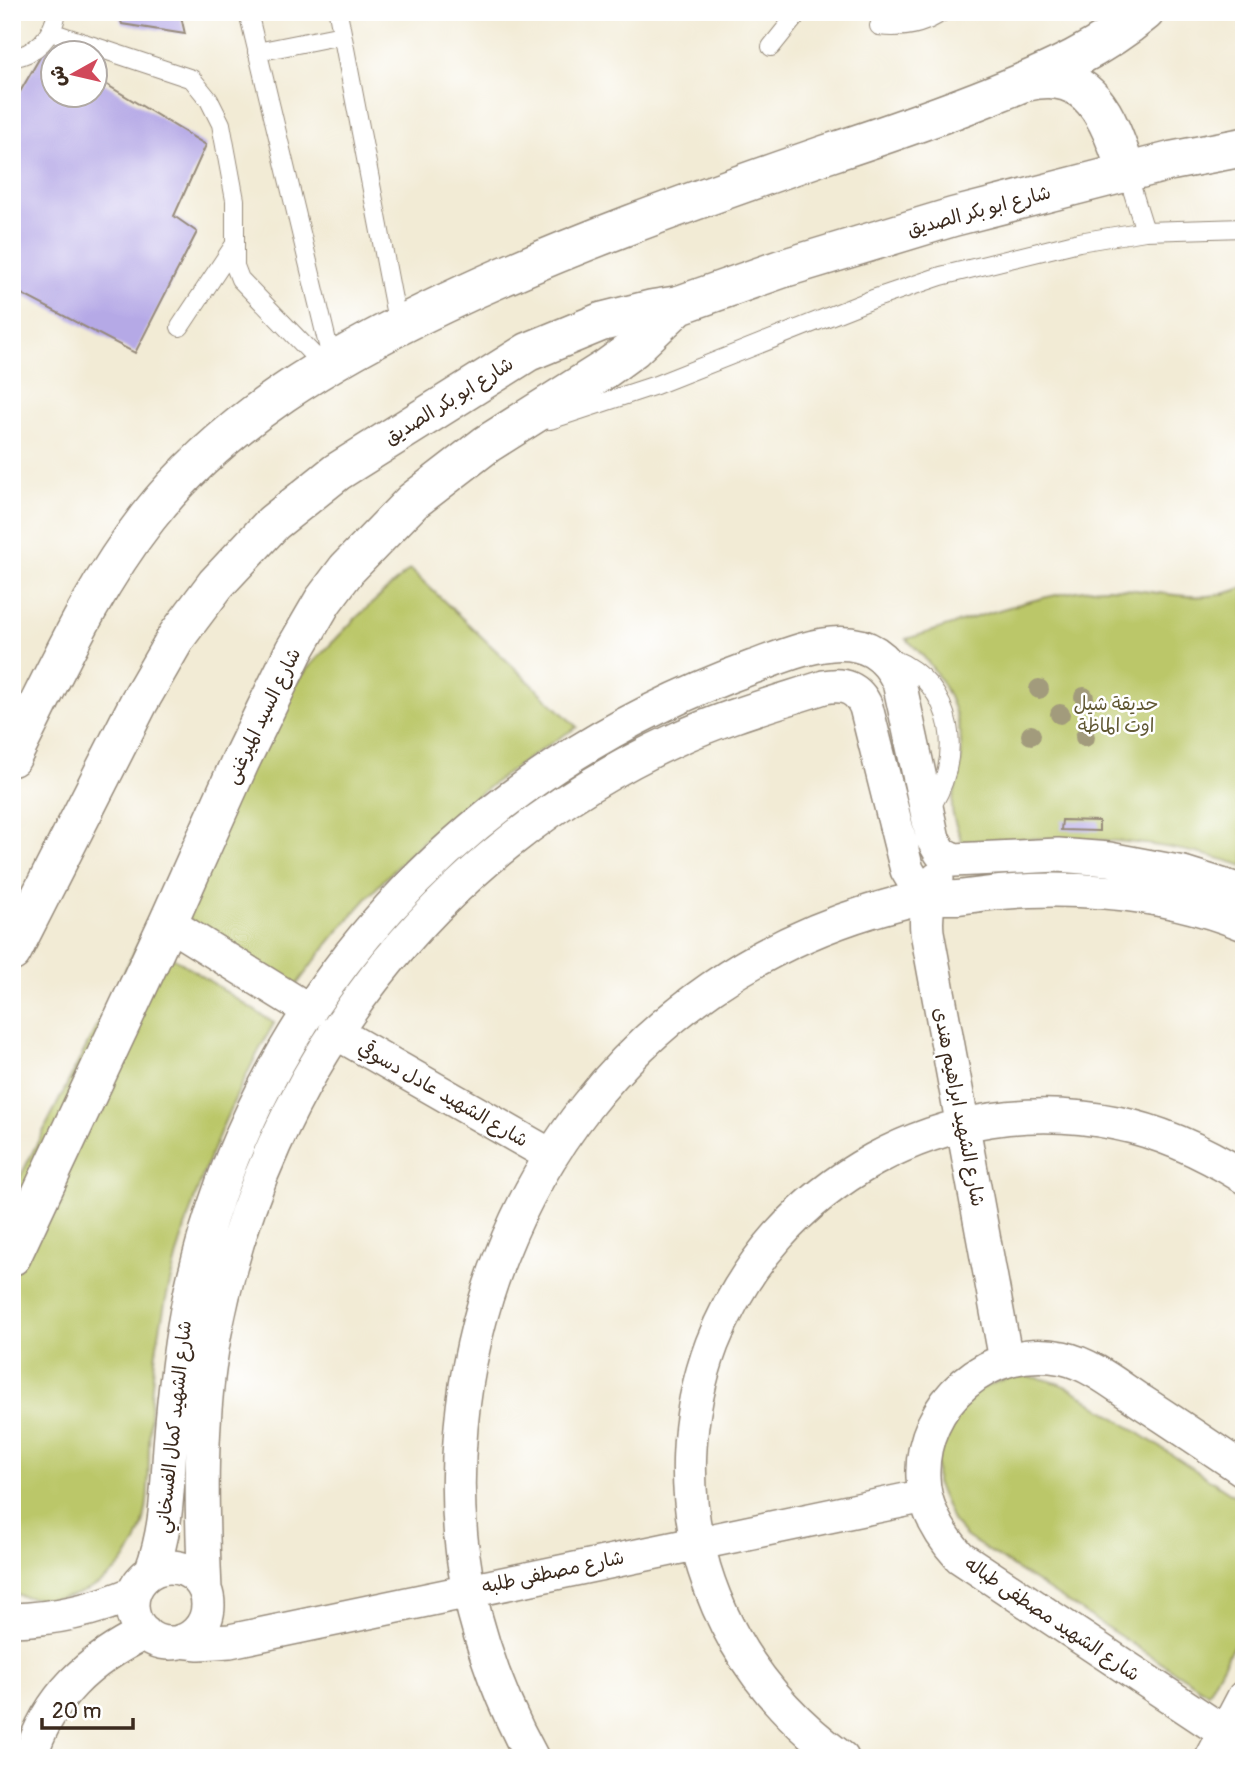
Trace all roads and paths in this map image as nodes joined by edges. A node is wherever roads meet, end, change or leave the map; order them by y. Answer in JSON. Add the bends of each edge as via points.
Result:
{"nodes":[{"id":1,"x":57,"y":12,"type":"edge"},
{"id":2,"x":248,"y":12,"type":"edge"},
{"id":3,"x":338,"y":12,"type":"edge"},
{"id":4,"x":799,"y":12,"type":"edge"},
{"id":5,"x":942,"y":12,"type":"edge"},
{"id":6,"x":1145,"y":12,"type":"edge"},
{"id":7,"x":879,"y":26,"type":"dead end"},
{"id":8,"x":51,"y":32,"type":"junction"},
{"id":9,"x":342,"y":35,"type":"junction"},
{"id":10,"x":771,"y":47,"type":"dead end"},
{"id":11,"x":257,"y":52,"type":"junction"},
{"id":12,"x":12,"y":58,"type":"edge"},
{"id":13,"x":1022,"y":83,"type":"junction"},
{"id":14,"x":1244,"y":147,"type":"edge"},
{"id":15,"x":1244,"y":170,"type":"edge"},
{"id":16,"x":1127,"y":173,"type":"junction"},
{"id":17,"x":1244,"y":228,"type":"edge"},
{"id":18,"x":1145,"y":231,"type":"junction"},
{"id":19,"x":234,"y":244,"type":"junction"},
{"id":20,"x":679,"y":305,"type":"junction"},
{"id":21,"x":398,"y":326,"type":"junction"},
{"id":22,"x":180,"y":327,"type":"dead end"},
{"id":23,"x":328,"y":364,"type":"junction"},
{"id":24,"x":503,"y":434,"type":"junction"},
{"id":25,"x":872,"y":651,"type":"junction"},
{"id":26,"x":848,"y":687,"type":"junction"},
{"id":27,"x":12,"y":757,"type":"edge"},
{"id":28,"x":947,"y":858,"type":"junction"},
{"id":29,"x":1244,"y":892,"type":"edge"},
{"id":30,"x":929,"y":897,"type":"junction"},
{"id":31,"x":168,"y":923,"type":"junction"},
{"id":32,"x":1244,"y":924,"type":"edge"},
{"id":33,"x":12,"y":952,"type":"edge"},
{"id":34,"x":310,"y":1011,"type":"junction"},
{"id":35,"x":335,"y":1032,"type":"junction"},
{"id":36,"x":963,"y":1125,"type":"junction"},
{"id":37,"x":550,"y":1156,"type":"junction"},
{"id":38,"x":1244,"y":1177,"type":"edge"},
{"id":39,"x":12,"y":1256,"type":"edge"},
{"id":40,"x":1006,"y":1360,"type":"junction"},
{"id":41,"x":1244,"y":1470,"type":"edge"},
{"id":42,"x":925,"y":1496,"type":"junction"},
{"id":43,"x":696,"y":1542,"type":"junction"},
{"id":44,"x":143,"y":1583,"type":"junction"},
{"id":45,"x":205,"y":1590,"type":"junction"},
{"id":46,"x":469,"y":1590,"type":"junction"},
{"id":47,"x":12,"y":1620,"type":"edge"},
{"id":48,"x":145,"y":1633,"type":"junction"},
{"id":49,"x":181,"y":1641,"type":"junction"},
{"id":50,"x":1244,"y":1697,"type":"edge"},
{"id":51,"x":1231,"y":1751,"type":"edge"},
{"id":52,"x":30,"y":1758,"type":"edge"},
{"id":53,"x":532,"y":1758,"type":"edge"},
{"id":54,"x":842,"y":1758,"type":"edge"}],
"edges":[{"from":1,"to":8,"type":"lane"},
{"from":2,"to":11,"type":"lane"},
{"from":3,"to":9,"type":"lane"},
{"from":4,"to":10,"type":"lane"},
{"from":5,"to":7,"type":"lane","via":[[909,27]]},
{"from":6,"to":13,"type":"main road","via":[[1095,49]]},
{"from":8,"to":12,"type":"lane","via":[[40,46]]},
{"from":8,"to":19,"type":"lane","via":[[192,79],[221,124],[234,200]]},
{"from":9,"to":11,"type":"lane"},
{"from":9,"to":21,"type":"lane"},
{"from":11,"to":23,"type":"lane"},
{"from":13,"to":16,"type":"main road","via":[[1038,79],[1070,83],[1097,102]]},
{"from":13,"to":21,"type":"main road","via":[[627,225]]},
{"from":14,"to":16,"type":"main road"},
{"from":15,"to":16,"type":"main road"},
{"from":16,"to":18,"type":"lane"},
{"from":16,"to":20,"type":"main road","name":"شارع ابو بكر الصديق","via":[[906,230]]},
{"from":17,"to":18,"type":"lane"},
{"from":18,"to":24,"type":"lane","via":[[941,276],[656,385]]},
{"from":19,"to":22,"type":"lane"},
{"from":19,"to":23,"type":"lane","via":[[240,279]]},
{"from":20,"to":24,"type":"main road","name":"شارع السيد الميرغنى","via":[[633,349]]},
{"from":20,"to":33,"type":"main road","name":"شارع ابو بكر الصديق","via":[[601,322],[505,366],[315,488],[253,543],[177,636]]},
{"from":21,"to":23,"type":"main road"},
{"from":23,"to":27,"type":"main road","via":[[228,435],[150,515],[107,575]]},
{"from":24,"to":31,"type":"main road","name":"شارع السيد الميرغنى","via":[[413,501],[372,540],[323,601],[265,710]]},
{"from":25,"to":26,"type":"street"},
{"from":25,"to":28,"type":"street","via":[[900,682],[927,813],[936,846]]},
{"from":25,"to":34,"type":"street","name":"شارع الشهيد كمال الفسخاني","via":[[852,643],[812,647],[710,683],[625,724],[544,774],[468,831],[405,889],[354,947]]},
{"from":26,"to":30,"type":"street","via":[[863,698],[866,707],[907,870]]},
{"from":26,"to":35,"type":"street","name":"شارع الشهيد كمال الفسخاني","via":[[824,687],[728,718],[678,738],[582,790],[453,891],[392,955]]},
{"from":28,"to":29,"type":"street","via":[[1099,858],[1183,873]]},
{"from":28,"to":30,"type":"street","name":"شارع الشهيد ابراهيم هندى"},
{"from":30,"to":32,"type":"street","via":[[1086,892],[1160,901]]},
{"from":30,"to":36,"type":"street","name":"شارع الشهيد ابراهيم هندى","via":[[927,932]]},
{"from":30,"to":37,"type":"street","via":[[816,930],[713,986],[623,1062]]},
{"from":31,"to":34,"type":"street"},
{"from":31,"to":39,"type":"main road","name":"شارع السيد الميرغنى"},
{"from":34,"to":44,"type":"street","name":"شارع الشهيد كمال الفسخاني","via":[[262,1088],[202,1241],[179,1354],[164,1528],[158,1555]]},
{"from":35,"to":37,"type":"street","name":"شارع الشهيد عادل دسوقي"},
{"from":35,"to":45,"type":"street","name":"شارع الشهيد كمال الفسخاني","via":[[275,1140],[225,1285],[207,1385],[202,1482]]},
{"from":36,"to":38,"type":"street","via":[[1040,1115],[1116,1123],[1189,1146]]},
{"from":36,"to":40,"type":"street","name":"شارع الشهيد ابراهيم هندى"},
{"from":36,"to":43,"type":"street","via":[[898,1147],[838,1181],[778,1235],[743,1281],[704,1364],[693,1409],[690,1501]]},
{"from":37,"to":46,"type":"street","via":[[504,1246],[473,1343],[464,1394],[458,1483]]},
{"from":40,"to":41,"type":"street","name":"شارع الشهيد مصطفى طباله","via":[[1044,1356],[1082,1364]]},
{"from":40,"to":42,"type":"street","name":"شارع الشهيد مصطفى طباله","via":[[967,1380],[938,1413],[923,1456]]},
{"from":42,"to":43,"type":"street","name":"شارع مصطفى طلبه"},
{"from":42,"to":51,"type":"street","name":"شارع الشهيد مصطفى طباله","via":[[934,1521],[960,1557]]},
{"from":43,"to":46,"type":"street","name":"شارع مصطفى طلبه"},
{"from":43,"to":54,"type":"street","via":[[711,1591],[757,1674],[786,1711]]},
{"from":44,"to":45,"type":"street","via":[[163,1567],[176,1567],[188,1571]]},
{"from":44,"to":47,"type":"street","via":[[75,1613]]},
{"from":44,"to":48,"type":"street","via":[[133,1608]]},
{"from":45,"to":49,"type":"street","via":[[207,1615],[192,1636]]},
{"from":46,"to":49,"type":"street","name":"شارع مصطفى طلبه","via":[[230,1641]]},
{"from":46,"to":53,"type":"street","via":[[499,1690]]},
{"from":48,"to":49,"type":"street","via":[[168,1643]]},
{"from":48,"to":52,"type":"street","via":[[95,1661],[74,1681],[55,1703]]},
{"from":50,"to":51,"type":"street"}]}
